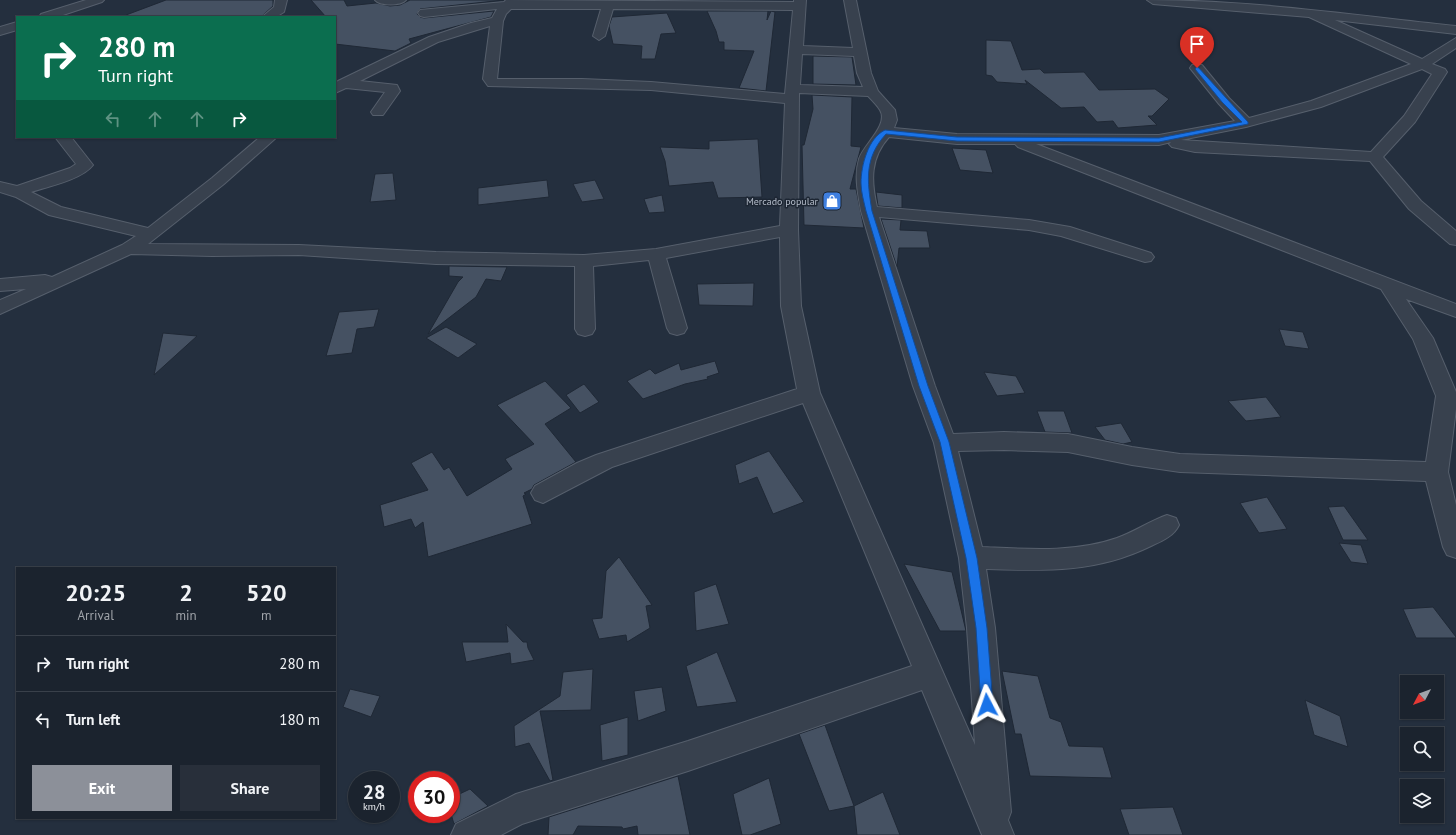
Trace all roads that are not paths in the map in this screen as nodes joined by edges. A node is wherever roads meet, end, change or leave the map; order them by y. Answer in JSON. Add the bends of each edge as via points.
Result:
{"nodes":[{"id":1,"x":281,"y":0,"type":"edge"},
{"id":2,"x":381,"y":0,"type":"edge"},
{"id":3,"x":400,"y":0,"type":"edge"},
{"id":4,"x":850,"y":0,"type":"edge"},
{"id":5,"x":1153,"y":0,"type":"edge"},
{"id":6,"x":1184,"y":1,"type":"edge"},
{"id":7,"x":571,"y":2,"type":"edge"},
{"id":8,"x":509,"y":3,"type":"edge"},
{"id":9,"x":799,"y":3,"type":"edge"},
{"id":10,"x":100,"y":4,"type":"edge"},
{"id":11,"x":608,"y":4,"type":"junction"},
{"id":12,"x":1266,"y":5,"type":"edge"},
{"id":13,"x":424,"y":13,"type":"dead end"},
{"id":14,"x":1314,"y":15,"type":"junction"},
{"id":15,"x":49,"y":16,"type":"edge"},
{"id":16,"x":270,"y":16,"type":"edge"},
{"id":17,"x":497,"y":21,"type":"junction"},
{"id":18,"x":16,"y":26,"type":"edge"},
{"id":19,"x":1456,"y":30,"type":"edge"},
{"id":20,"x":0,"y":31,"type":"edge"},
{"id":21,"x":599,"y":36,"type":"dead end"},
{"id":22,"x":1456,"y":42,"type":"edge"},
{"id":23,"x":796,"y":50,"type":"junction"},
{"id":24,"x":861,"y":52,"type":"junction"},
{"id":25,"x":1450,"y":53,"type":"edge"},
{"id":26,"x":1423,"y":64,"type":"junction"},
{"id":27,"x":1197,"y":68,"type":"dead end"},
{"id":28,"x":339,"y":86,"type":"edge"},
{"id":29,"x":872,"y":92,"type":"junction"},
{"id":30,"x":793,"y":94,"type":"junction"},
{"id":31,"x":378,"y":112,"type":"dead end"},
{"id":32,"x":1246,"y":123,"type":"junction"},
{"id":33,"x":885,"y":132,"type":"junction"},
{"id":34,"x":64,"y":138,"type":"edge"},
{"id":35,"x":268,"y":138,"type":"edge"},
{"id":36,"x":1012,"y":139,"type":"junction"},
{"id":37,"x":1159,"y":140,"type":"junction"},
{"id":38,"x":1375,"y":157,"type":"junction"},
{"id":39,"x":0,"y":187,"type":"edge"},
{"id":40,"x":19,"y":191,"type":"junction"},
{"id":41,"x":869,"y":211,"type":"junction"},
{"id":42,"x":789,"y":230,"type":"junction"},
{"id":43,"x":151,"y":234,"type":"junction"},
{"id":44,"x":1456,"y":240,"type":"edge"},
{"id":45,"x":128,"y":249,"type":"junction"},
{"id":46,"x":656,"y":254,"type":"junction"},
{"id":47,"x":1145,"y":258,"type":"dead end"},
{"id":48,"x":584,"y":261,"type":"junction"},
{"id":49,"x":63,"y":279,"type":"junction"},
{"id":50,"x":1386,"y":283,"type":"junction"},
{"id":51,"x":0,"y":285,"type":"edge"},
{"id":52,"x":0,"y":308,"type":"edge"},
{"id":53,"x":1456,"y":311,"type":"edge"},
{"id":54,"x":676,"y":328,"type":"dead end"},
{"id":55,"x":585,"y":329,"type":"dead end"},
{"id":56,"x":809,"y":393,"type":"junction"},
{"id":57,"x":945,"y":442,"type":"junction"},
{"id":58,"x":1436,"y":472,"type":"junction"},
{"id":59,"x":543,"y":493,"type":"dead end"},
{"id":60,"x":1167,"y":525,"type":"dead end"},
{"id":61,"x":1456,"y":547,"type":"edge"},
{"id":62,"x":972,"y":558,"type":"junction"},
{"id":63,"x":929,"y":674,"type":"junction"},
{"id":64,"x":997,"y":832,"type":"edge"},
{"id":65,"x":467,"y":835,"type":"edge"}],
"edges":[{"from":1,"to":16,"type":"street","via":[[280,9]]},
{"from":2,"to":3,"type":"street"},
{"from":4,"to":24,"type":"street"},
{"from":5,"to":6,"type":"street"},
{"from":6,"to":12,"type":"street"},
{"from":7,"to":8,"type":"street"},
{"from":7,"to":11,"type":"street"},
{"from":8,"to":13,"type":"street"},
{"from":8,"to":17,"type":"street"},
{"from":9,"to":11,"type":"street"},
{"from":9,"to":23,"type":"street"},
{"from":10,"to":15,"type":"street"},
{"from":11,"to":21,"type":"street"},
{"from":12,"to":14,"type":"street"},
{"from":14,"to":19,"type":"street"},
{"from":14,"to":26,"type":"street"},
{"from":17,"to":28,"type":"street","via":[[442,35]]},
{"from":17,"to":30,"type":"street","via":[[490,79],[493,83],[588,83]]},
{"from":18,"to":20,"type":"street"},
{"from":22,"to":25,"type":"street"},
{"from":23,"to":24,"type":"street"},
{"from":23,"to":30,"type":"street"},
{"from":24,"to":29,"type":"street","via":[[864,73]]},
{"from":25,"to":26,"type":"street"},
{"from":26,"to":32,"type":"street","via":[[1316,104]]},
{"from":26,"to":38,"type":"street","via":[[1446,74]]},
{"from":27,"to":32,"type":"street"},
{"from":28,"to":31,"type":"street","via":[[392,88],[393,92]]},
{"from":29,"to":30,"type":"street"},
{"from":29,"to":33,"type":"street","via":[[888,110],[890,120]]},
{"from":30,"to":42,"type":"street"},
{"from":32,"to":37,"type":"street"},
{"from":33,"to":36,"type":"street","via":[[957,139]]},
{"from":33,"to":41,"type":"street","via":[[867,159],[864,184]]},
{"from":34,"to":40,"type":"street","via":[[85,165],[76,171]]},
{"from":35,"to":43,"type":"street"},
{"from":36,"to":37,"type":"street"},
{"from":36,"to":50,"type":"street"},
{"from":37,"to":38,"type":"street","via":[[1195,147]]},
{"from":38,"to":44,"type":"street","via":[[1415,205]]},
{"from":39,"to":40,"type":"street"},
{"from":40,"to":43,"type":"street","via":[[55,211]]},
{"from":41,"to":47,"type":"street","via":[[1029,225],[1064,231]]},
{"from":41,"to":57,"type":"street","via":[[924,386]]},
{"from":42,"to":46,"type":"street"},
{"from":42,"to":56,"type":"street","via":[[791,306]]},
{"from":43,"to":45,"type":"street"},
{"from":45,"to":48,"type":"street","via":[[299,250],[444,258]]},
{"from":45,"to":49,"type":"street"},
{"from":46,"to":48,"type":"street"},
{"from":46,"to":54,"type":"street"},
{"from":48,"to":55,"type":"street"},
{"from":49,"to":51,"type":"street"},
{"from":49,"to":52,"type":"street"},
{"from":50,"to":53,"type":"street"},
{"from":50,"to":58,"type":"street","via":[[1423,338],[1447,396]]},
{"from":56,"to":59,"type":"street","via":[[604,461],[584,469]]},
{"from":56,"to":63,"type":"street"},
{"from":57,"to":58,"type":"street","via":[[1068,444],[1180,463]]},
{"from":57,"to":62,"type":"street"},
{"from":58,"to":61,"type":"street"},
{"from":60,"to":62,"type":"street","via":[[1119,548],[1087,556],[1051,559]]},
{"from":62,"to":64,"type":"street","via":[[981,628]]},
{"from":63,"to":64,"type":"street"},
{"from":63,"to":65,"type":"street","via":[[688,756],[516,810]]}]}
